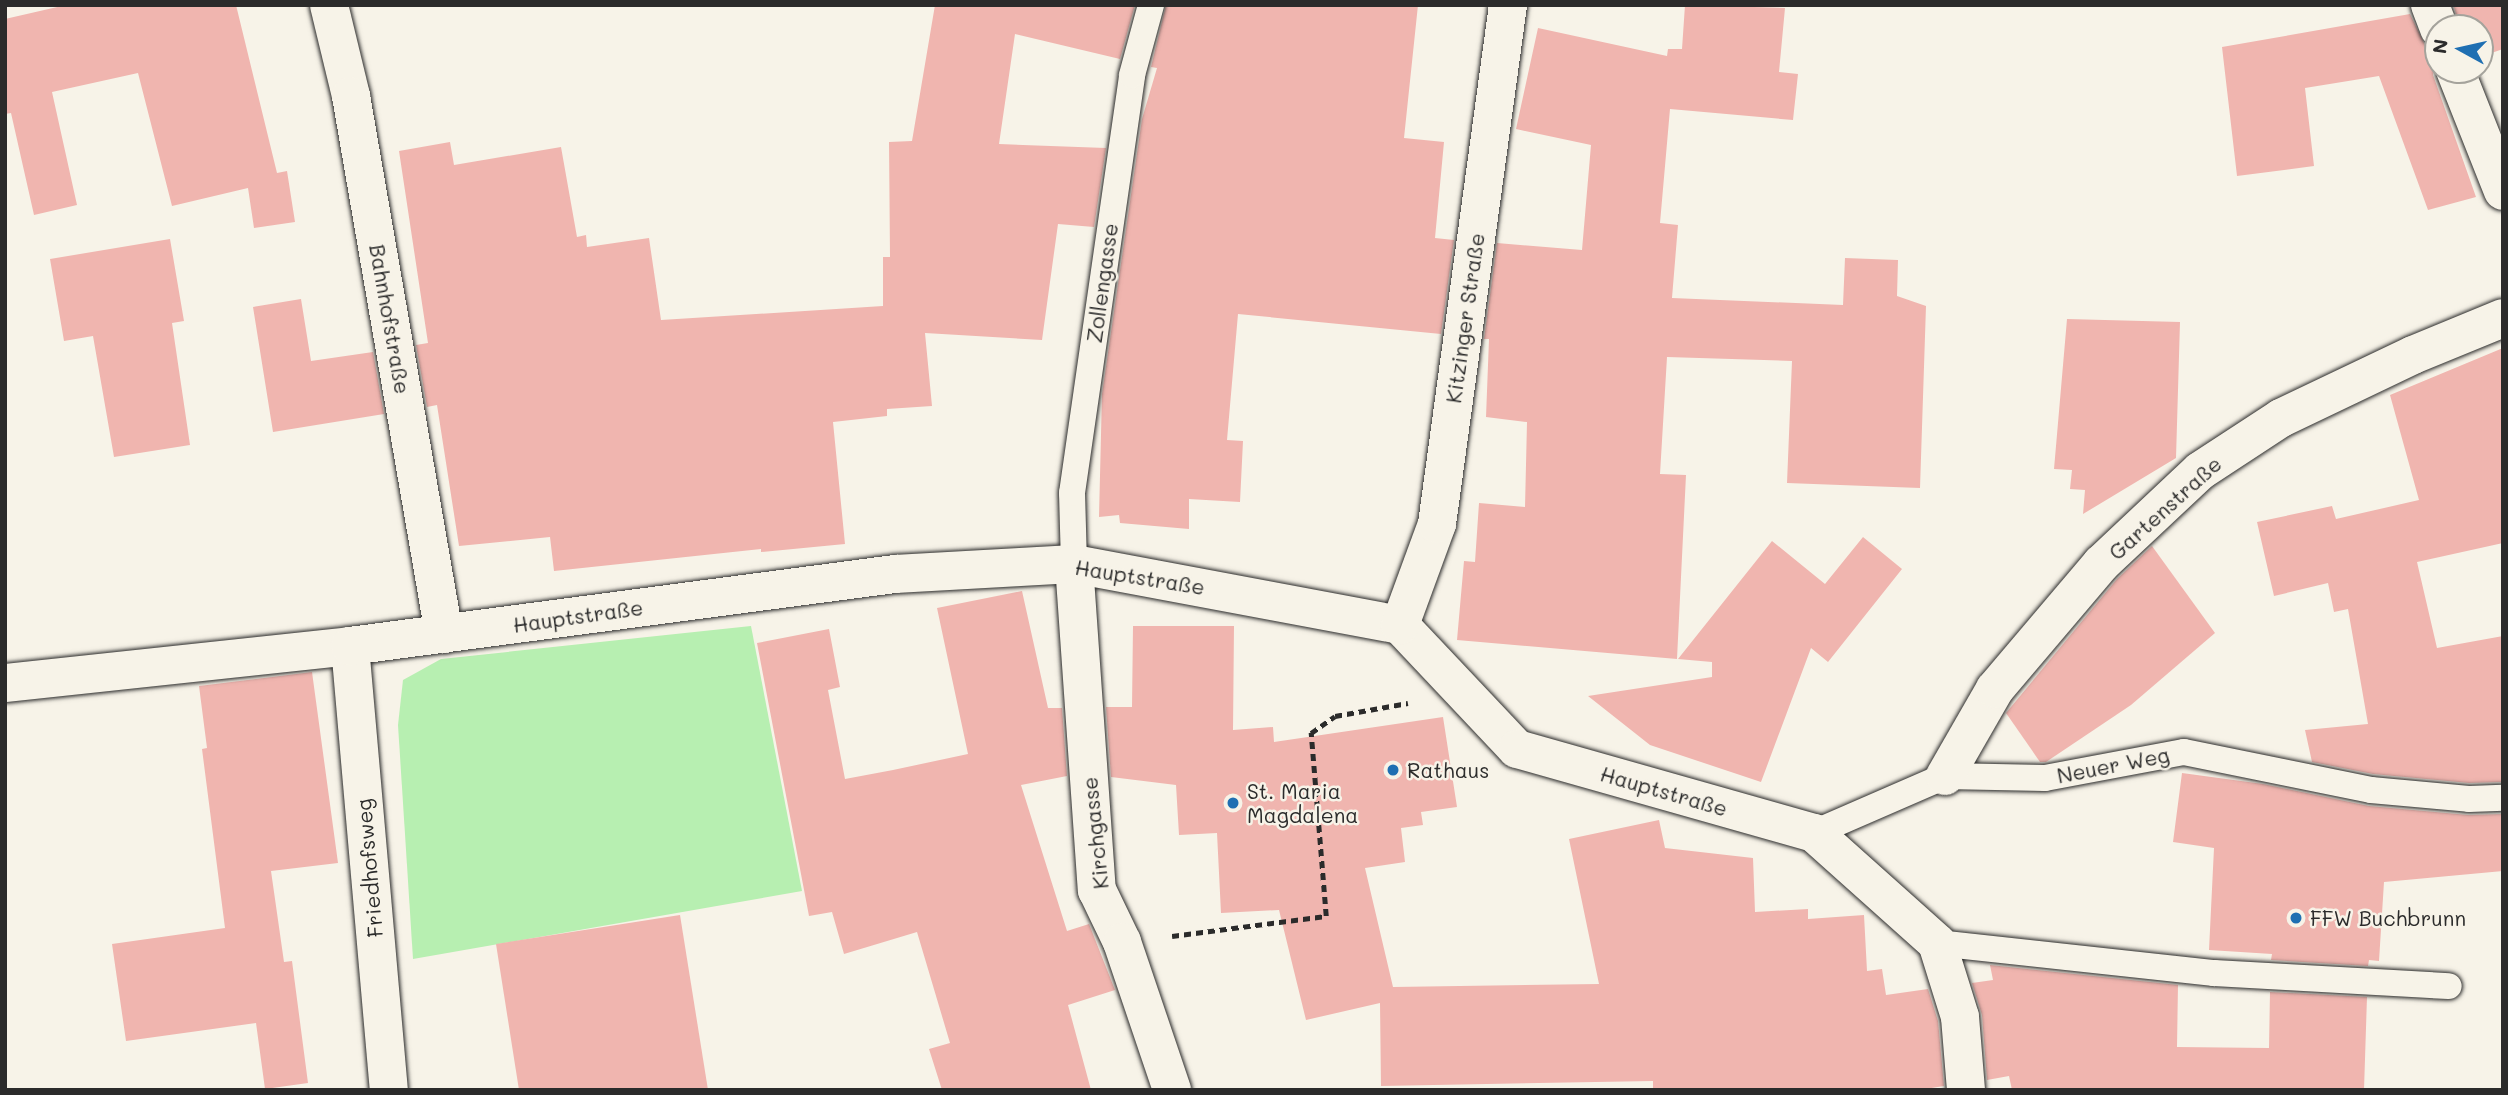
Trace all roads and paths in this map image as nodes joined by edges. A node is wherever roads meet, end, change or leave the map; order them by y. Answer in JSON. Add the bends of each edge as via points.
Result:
{"nodes":[{"id":1,"x":329,"y":5,"type":"edge"},
{"id":2,"x":1151,"y":5,"type":"edge"},
{"id":3,"x":1508,"y":5,"type":"edge"},
{"id":4,"x":2461,"y":84,"type":"edge"},
{"id":5,"x":2503,"y":191,"type":"edge"},
{"id":6,"x":2503,"y":318,"type":"edge"},
{"id":7,"x":1074,"y":564,"type":"junction"},
{"id":8,"x":1400,"y":625,"type":"junction"},
{"id":9,"x":443,"y":634,"type":"junction"},
{"id":10,"x":350,"y":646,"type":"junction"},
{"id":11,"x":5,"y":683,"type":"edge"},
{"id":12,"x":1464,"y":693,"type":"junction"},
{"id":13,"x":1945,"y":776,"type":"junction"},
{"id":14,"x":2503,"y":798,"type":"edge"},
{"id":15,"x":1814,"y":833,"type":"junction"},
{"id":16,"x":1122,"y":942,"type":"junction"},
{"id":17,"x":1937,"y":943,"type":"junction"},
{"id":18,"x":2449,"y":986,"type":"dead end"},
{"id":19,"x":389,"y":1090,"type":"edge"},
{"id":20,"x":1172,"y":1090,"type":"edge"},
{"id":21,"x":1966,"y":1090,"type":"edge"}],
"edges":[{"from":1,"to":9,"type":"street","name":"Bahnhofstraße","via":[[351,96]]},
{"from":2,"to":7,"type":"lane","name":"Zollengasse","via":[[1132,75],[1072,493]]},
{"from":3,"to":8,"type":"street","name":"Kitzinger Straße","via":[[1437,524]]},
{"from":4,"to":5,"type":"street"},
{"from":6,"to":13,"type":"street","name":"Gartenstraße","via":[[2281,418],[2200,471],[2101,564],[2013,668]]},
{"from":7,"to":8,"type":"street","name":"Hauptstraße"},
{"from":7,"to":9,"type":"street","name":"Hauptstraße","via":[[895,574]]},
{"from":7,"to":16,"type":"street","name":"Kirchgasse","via":[[1097,890]]},
{"from":8,"to":12,"type":"street","name":"Hauptstraße"},
{"from":9,"to":10,"type":"street","name":"Hauptstraße"},
{"from":10,"to":11,"type":"street","name":"Hauptstraße"},
{"from":10,"to":19,"type":"street","name":"Friedhofsweg"},
{"from":12,"to":15,"type":"street","name":"Hauptstraße","via":[[1517,750]]},
{"from":12,"to":16,"type":"path","via":[[1335,716],[1311,733],[1326,916]]},
{"from":13,"to":14,"type":"lane","name":"Neuer Weg","via":[[2045,778],[2185,752],[2371,790]]},
{"from":13,"to":15,"type":"lane","name":"Neuer Weg"},
{"from":15,"to":17,"type":"street","name":"Hauptstraße"},
{"from":16,"to":20,"type":"street","name":"Kirchgasse"},
{"from":17,"to":18,"type":"lane","via":[[2214,973]]},
{"from":17,"to":21,"type":"street","via":[[1960,1017]]}]}
